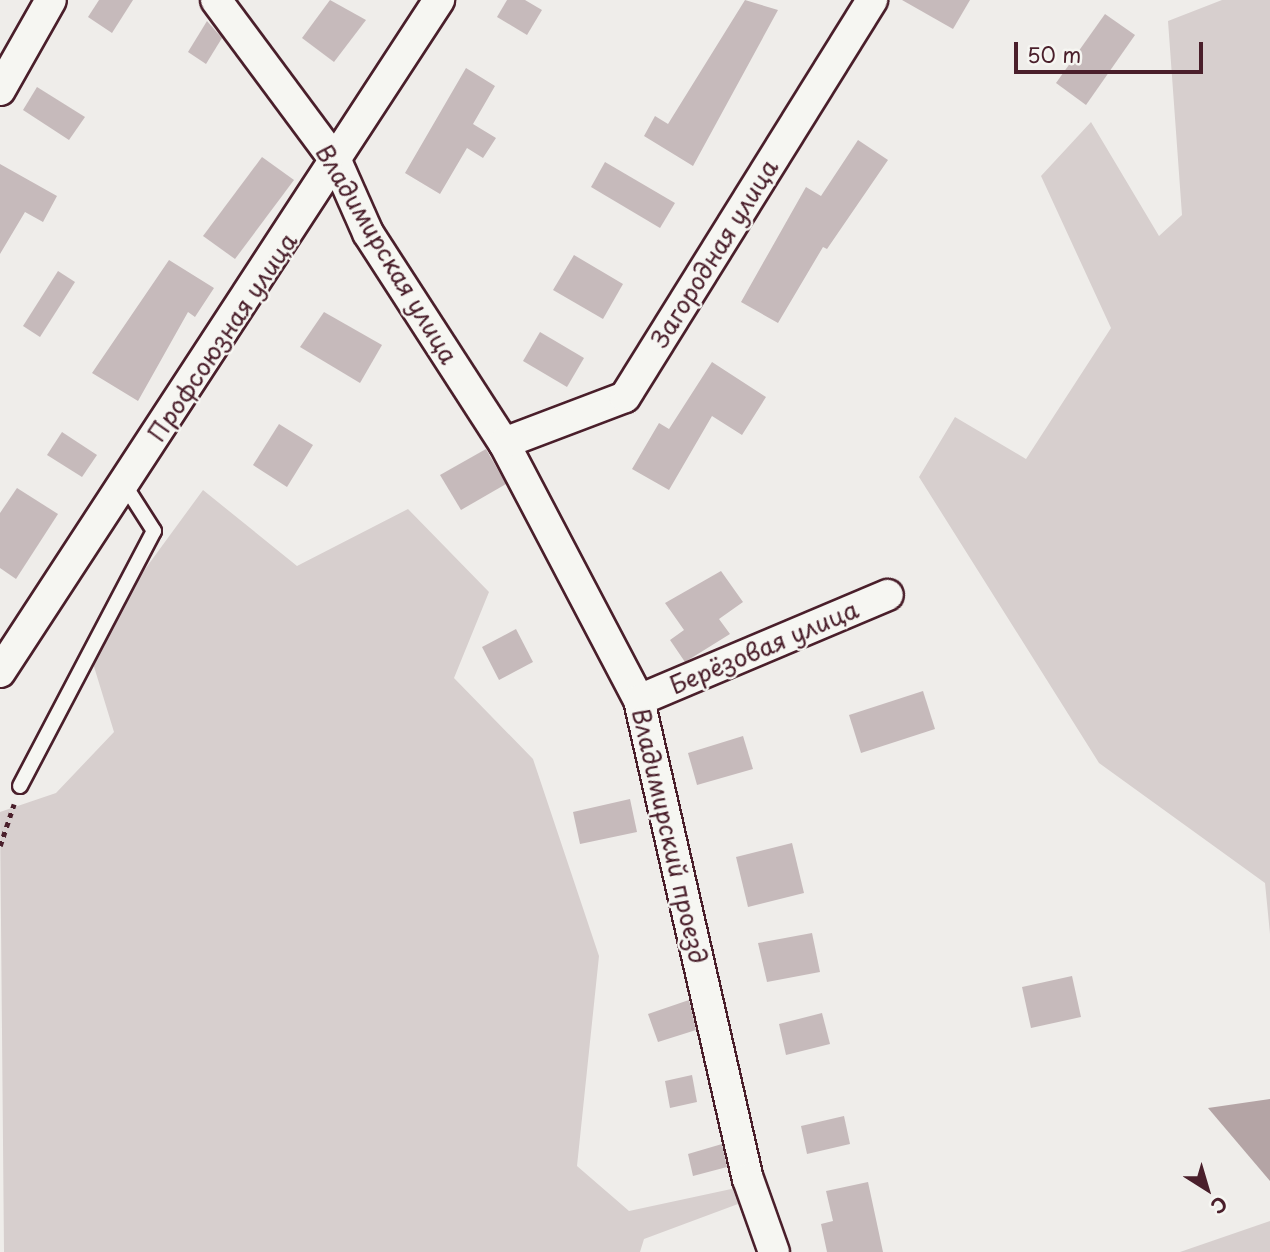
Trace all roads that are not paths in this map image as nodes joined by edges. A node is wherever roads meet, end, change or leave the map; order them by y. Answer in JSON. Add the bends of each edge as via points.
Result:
{"nodes":[{"id":1,"x":51,"y":0,"type":"edge"},
{"id":2,"x":216,"y":0,"type":"edge"},
{"id":3,"x":439,"y":0,"type":"edge"},
{"id":4,"x":872,"y":0,"type":"edge"},
{"id":5,"x":0,"y":90,"type":"edge"},
{"id":6,"x":337,"y":163,"type":"junction"},
{"id":7,"x":504,"y":443,"type":"junction"},
{"id":8,"x":124,"y":484,"type":"junction"},
{"id":9,"x":888,"y":595,"type":"dead end"},
{"id":10,"x":0,"y":672,"type":"edge"},
{"id":11,"x":639,"y":700,"type":"junction"},
{"id":12,"x":20,"y":786,"type":"road end"},
{"id":13,"x":774,"y":1252,"type":"edge"}],
"edges":[{"from":1,"to":5,"type":"street"},
{"from":2,"to":6,"type":"street","name":"Владимирская улица"},
{"from":3,"to":6,"type":"street","name":"Профсоюзная улица"},
{"from":4,"to":7,"type":"street","name":"Загородная улица","via":[[625,397]]},
{"from":6,"to":7,"type":"street","name":"Владимирская улица","via":[[369,233]]},
{"from":6,"to":8,"type":"street","name":"Профсоюзная улица"},
{"from":7,"to":11,"type":"street","name":"Владимирский проезд"},
{"from":8,"to":10,"type":"street","name":"Профсоюзная улица"},
{"from":8,"to":12,"type":"lane","via":[[154,531]]},
{"from":9,"to":11,"type":"street","name":"Берёзовая улица"},
{"from":11,"to":13,"type":"street","name":"Владимирский проезд","via":[[748,1179]]}]}
